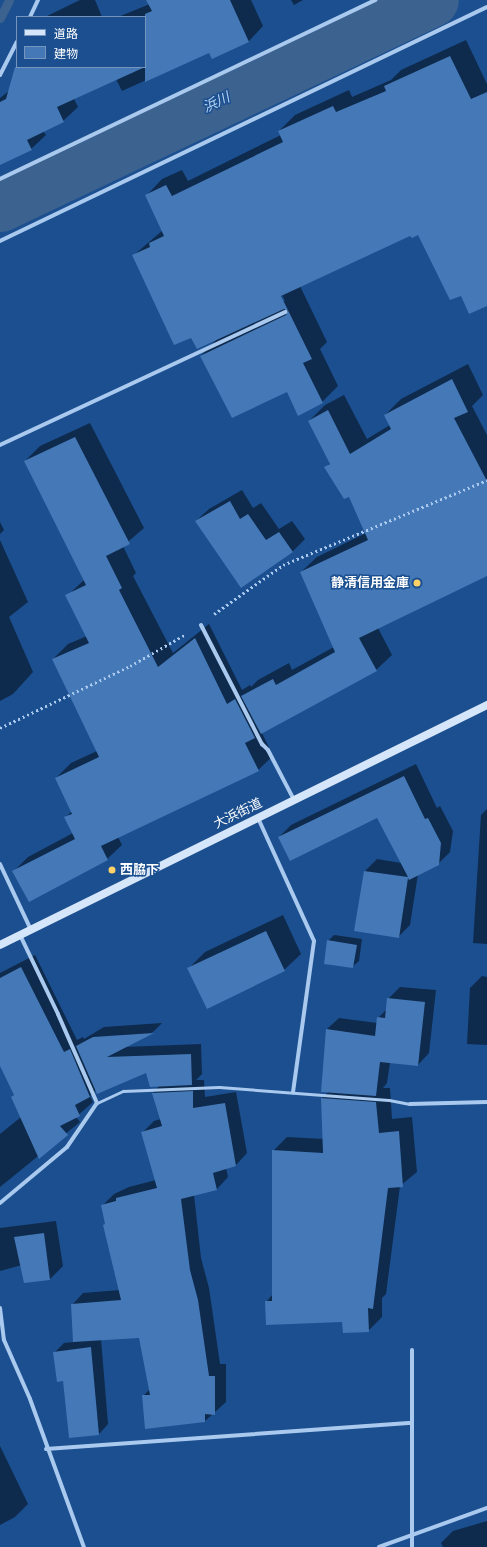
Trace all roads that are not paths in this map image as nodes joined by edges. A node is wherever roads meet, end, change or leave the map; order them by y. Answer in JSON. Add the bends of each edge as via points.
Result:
{"nodes":[{"id":1,"x":38,"y":0,"type":"edge"},
{"id":2,"x":375,"y":0,"type":"edge"},
{"id":3,"x":487,"y":7,"type":"edge"},
{"id":4,"x":30,"y":16,"type":"edge"},
{"id":5,"x":16,"y":44,"type":"edge"},
{"id":6,"x":0,"y":75,"type":"edge"},
{"id":7,"x":0,"y":179,"type":"edge"},
{"id":8,"x":0,"y":241,"type":"edge"},
{"id":9,"x":285,"y":312,"type":"dead end"},
{"id":10,"x":0,"y":445,"type":"edge"},
{"id":11,"x":201,"y":625,"type":"road end"},
{"id":12,"x":487,"y":705,"type":"edge"},
{"id":13,"x":294,"y":800,"type":"junction"},
{"id":14,"x":258,"y":818,"type":"junction"},
{"id":15,"x":0,"y":864,"type":"edge"},
{"id":16,"x":31,"y":930,"type":"junction"},
{"id":17,"x":20,"y":935,"type":"junction"},
{"id":18,"x":0,"y":945,"type":"edge"},
{"id":19,"x":294,"y":1092,"type":"junction"},
{"id":20,"x":487,"y":1102,"type":"edge"},
{"id":21,"x":97,"y":1104,"type":"junction"},
{"id":22,"x":410,"y":1104,"type":"joint"},
{"id":23,"x":0,"y":1203,"type":"edge"},
{"id":24,"x":0,"y":1308,"type":"edge"},
{"id":25,"x":2,"y":1341,"type":"edge"},
{"id":26,"x":412,"y":1350,"type":"dead end"},
{"id":27,"x":412,"y":1423,"type":"junction"},
{"id":28,"x":46,"y":1449,"type":"junction"},
{"id":29,"x":487,"y":1508,"type":"edge"},
{"id":30,"x":412,"y":1535,"type":"junction"},
{"id":31,"x":84,"y":1547,"type":"edge"},
{"id":32,"x":379,"y":1547,"type":"edge"},
{"id":33,"x":412,"y":1547,"type":"edge"}],
"edges":[{"from":1,"to":4,"type":"street"},
{"from":2,"to":7,"type":"street"},
{"from":3,"to":8,"type":"street"},
{"from":5,"to":6,"type":"street"},
{"from":9,"to":10,"type":"street"},
{"from":11,"to":13,"type":"street"},
{"from":12,"to":13,"type":"street","name":"大浜街道"},
{"from":13,"to":14,"type":"street","name":"大浜街道"},
{"from":14,"to":16,"type":"street","name":"大浜街道"},
{"from":14,"to":19,"type":"street","via":[[314,941]]},
{"from":15,"to":16,"type":"street"},
{"from":16,"to":17,"type":"street","name":"大浜街道"},
{"from":17,"to":18,"type":"street","name":"大浜街道"},
{"from":17,"to":21,"type":"street"},
{"from":19,"to":21,"type":"lane","via":[[219,1087],[123,1091]]},
{"from":19,"to":22,"type":"lane"},
{"from":20,"to":22,"type":"street"},
{"from":21,"to":23,"type":"street","via":[[67,1147]]},
{"from":24,"to":25,"type":"street"},
{"from":25,"to":28,"type":"street","via":[[30,1399]]},
{"from":26,"to":27,"type":"street"},
{"from":27,"to":28,"type":"street"},
{"from":27,"to":30,"type":"street"},
{"from":28,"to":31,"type":"street"},
{"from":29,"to":30,"type":"street"},
{"from":30,"to":32,"type":"street"},
{"from":30,"to":33,"type":"street"}]}
